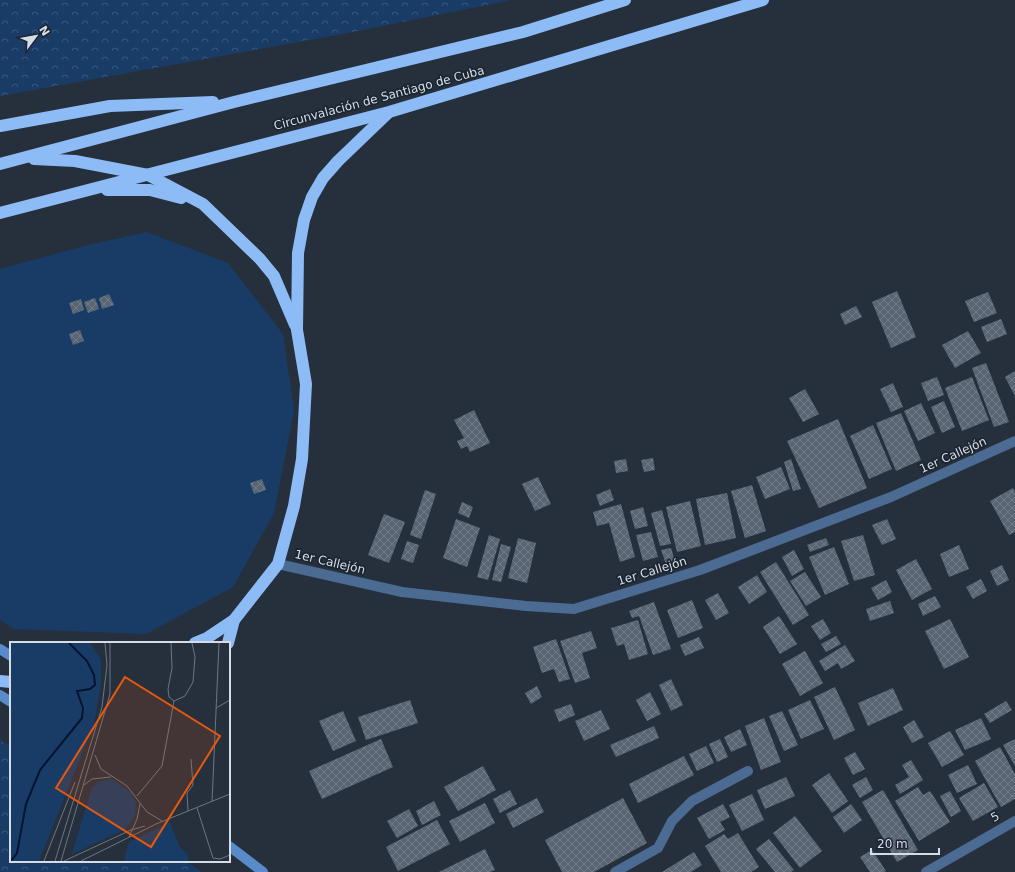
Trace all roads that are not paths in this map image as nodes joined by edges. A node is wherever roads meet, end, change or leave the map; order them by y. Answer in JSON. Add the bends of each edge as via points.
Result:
{"nodes":[{"id":1,"x":625,"y":0,"type":"edge"},
{"id":2,"x":763,"y":0,"type":"edge"},
{"id":3,"x":234,"y":102,"type":"junction"},
{"id":4,"x":388,"y":112,"type":"junction"},
{"id":5,"x":0,"y":126,"type":"edge"},
{"id":6,"x":24,"y":158,"type":"junction"},
{"id":7,"x":0,"y":164,"type":"edge"},
{"id":8,"x":148,"y":174,"type":"junction"},
{"id":9,"x":89,"y":190,"type":"junction"},
{"id":10,"x":203,"y":204,"type":"junction"},
{"id":11,"x":0,"y":213,"type":"edge"},
{"id":12,"x":297,"y":330,"type":"junction"},
{"id":13,"x":1015,"y":441,"type":"edge"},
{"id":14,"x":278,"y":564,"type":"junction"},
{"id":15,"x":234,"y":620,"type":"junction"},
{"id":16,"x":197,"y":642,"type":"edge"},
{"id":17,"x":228,"y":642,"type":"edge"},
{"id":18,"x":0,"y":649,"type":"edge"},
{"id":19,"x":10,"y":655,"type":"edge"},
{"id":20,"x":0,"y":681,"type":"edge"},
{"id":21,"x":10,"y":682,"type":"edge"},
{"id":22,"x":0,"y":695,"type":"edge"},
{"id":23,"x":10,"y":701,"type":"edge"},
{"id":24,"x":748,"y":771,"type":"dead end"},
{"id":25,"x":1015,"y":821,"type":"edge"},
{"id":26,"x":230,"y":847,"type":"edge"},
{"id":27,"x":263,"y":872,"type":"edge"},
{"id":28,"x":616,"y":872,"type":"edge"},
{"id":29,"x":926,"y":872,"type":"edge"}],
"edges":[{"from":1,"to":3,"type":"highway","via":[[523,32]]},
{"from":2,"to":4,"type":"highway","name":"Circunvalación de Santiago de Cuba"},
{"from":3,"to":5,"type":"highway","via":[[110,106]]},
{"from":3,"to":6,"type":"highway"},
{"from":4,"to":8,"type":"highway","name":"Circunvalación de Santiago de Cuba"},
{"from":4,"to":12,"type":"highway","via":[[338,161],[323,178],[312,197],[304,220],[298,253]]},
{"from":6,"to":7,"type":"highway"},
{"from":6,"to":8,"type":"highway","via":[[75,161]]},
{"from":8,"to":9,"type":"highway","name":"Circunvalación de Santiago de Cuba"},
{"from":8,"to":10,"type":"highway"},
{"from":9,"to":10,"type":"highway","via":[[150,190]]},
{"from":9,"to":11,"type":"highway","name":"Circunvalación de Santiago de Cuba"},
{"from":10,"to":12,"type":"highway","via":[[274,276]]},
{"from":12,"to":14,"type":"highway","via":[[306,384],[302,459],[294,506]]},
{"from":13,"to":14,"type":"street","name":"1er Callejón","via":[[891,497],[700,570],[574,608],[526,606],[402,592]]},
{"from":14,"to":15,"type":"highway"},
{"from":15,"to":16,"type":"highway"},
{"from":15,"to":17,"type":"highway"},
{"from":18,"to":19,"type":"main road"},
{"from":20,"to":21,"type":"highway"},
{"from":22,"to":23,"type":"main road"},
{"from":24,"to":28,"type":"street","via":[[692,801],[672,822],[658,848]]},
{"from":25,"to":29,"type":"street","name":"5"},
{"from":26,"to":27,"type":"main road"}]}
